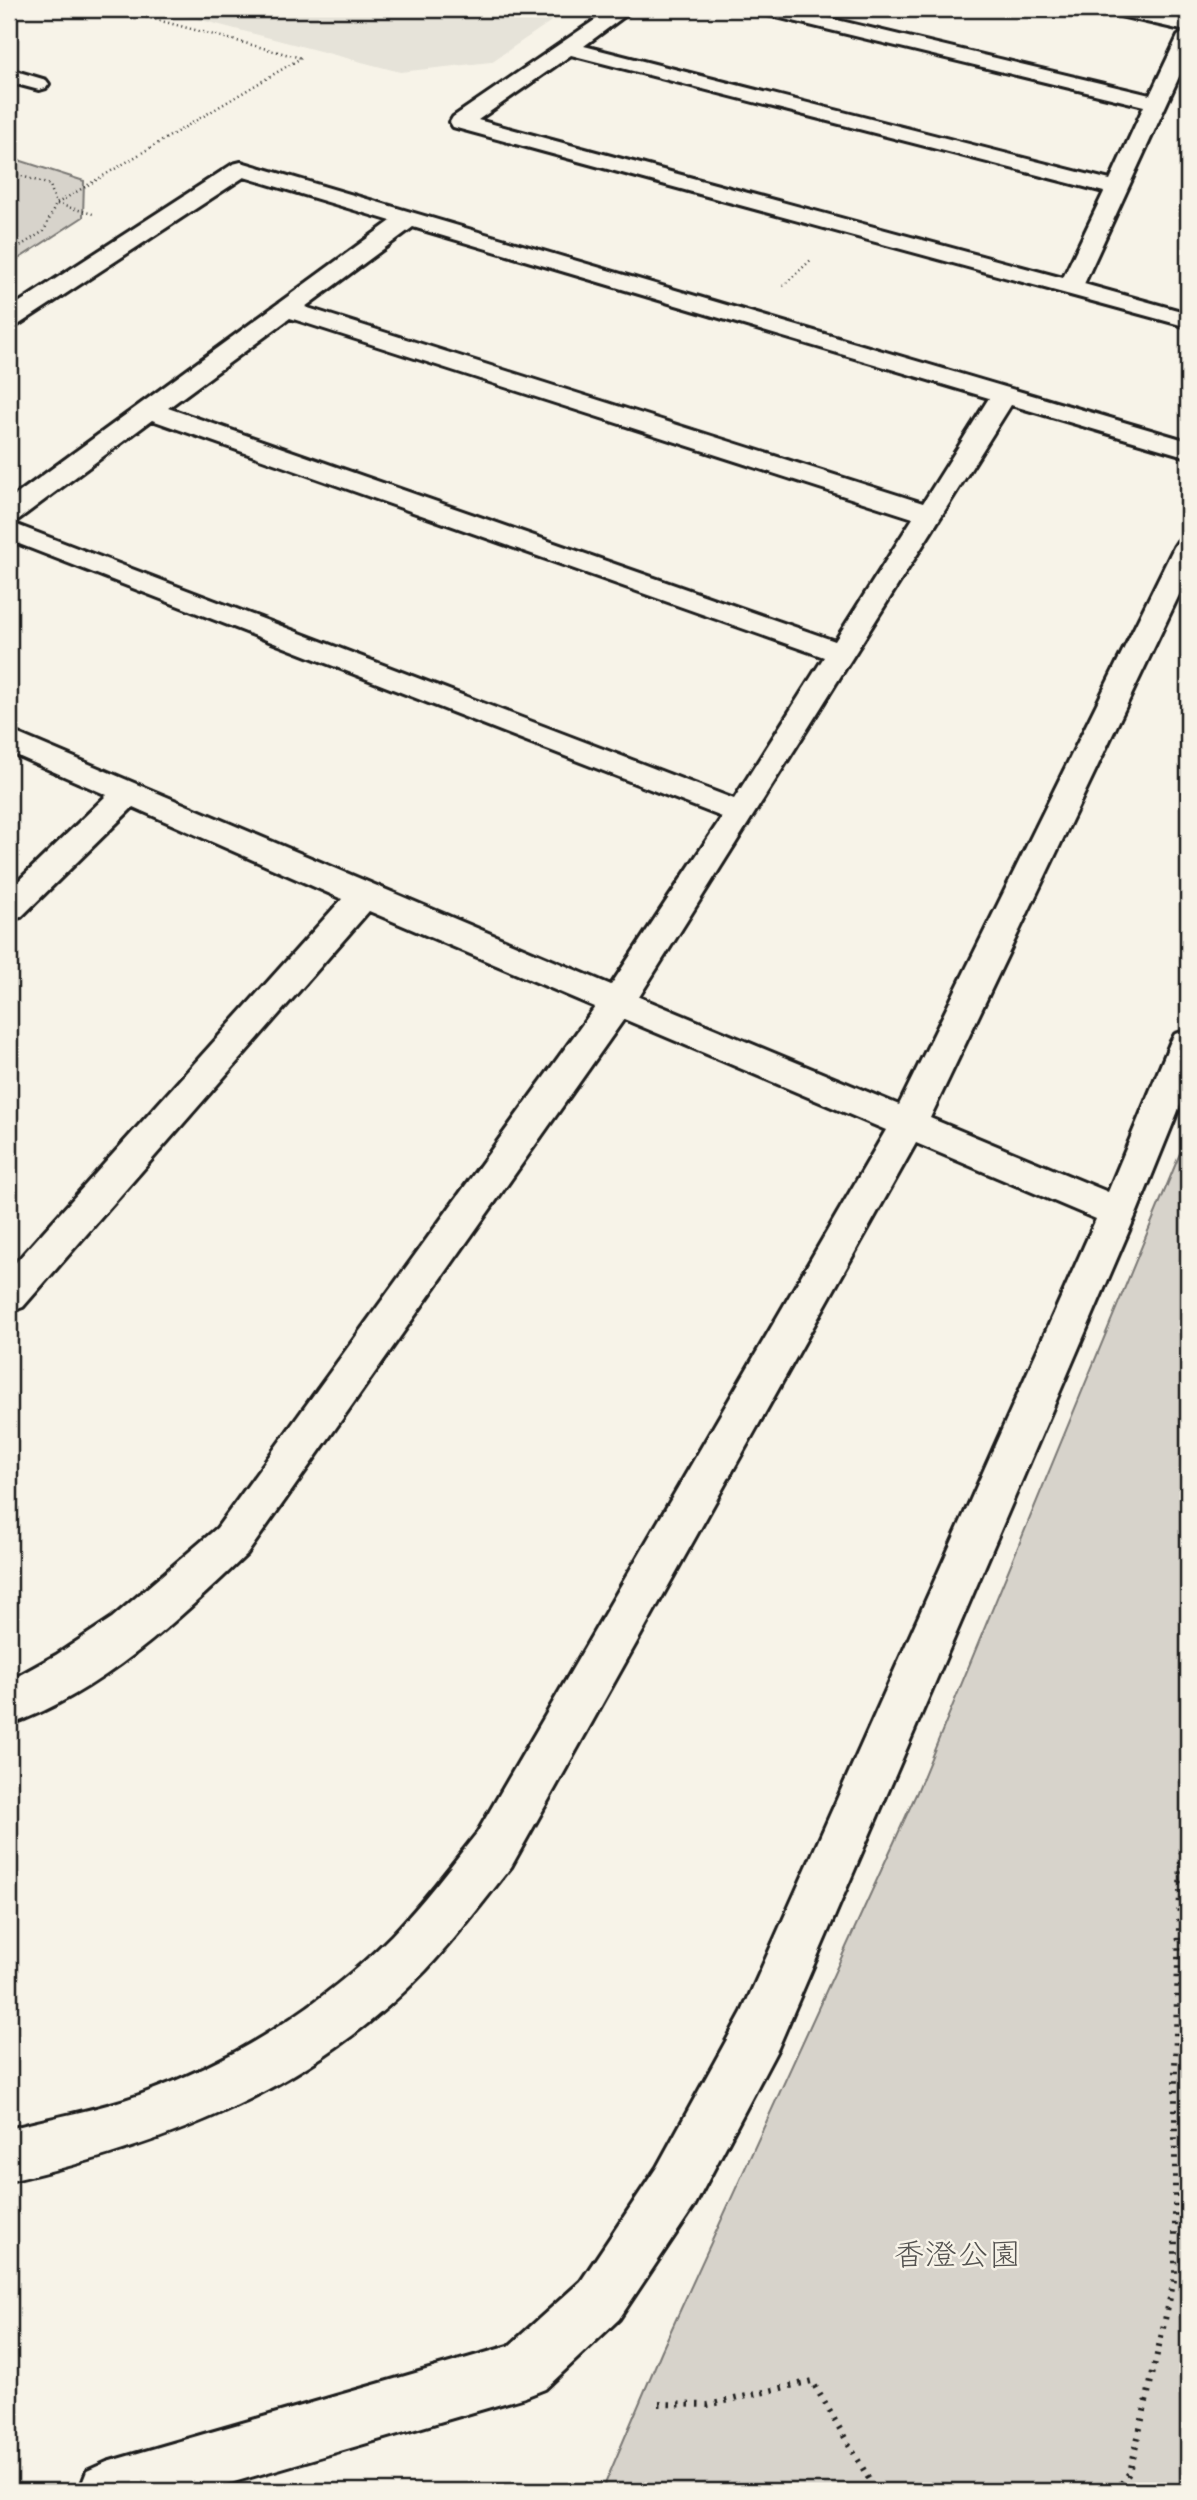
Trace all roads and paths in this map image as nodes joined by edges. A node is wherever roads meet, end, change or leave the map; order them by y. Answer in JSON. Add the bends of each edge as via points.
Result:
{"nodes":[{"id":1,"x":116,"y":9,"type":"edge"},
{"id":2,"x":624,"y":9,"type":"edge"},
{"id":3,"x":767,"y":9,"type":"edge"},
{"id":4,"x":1114,"y":9,"type":"edge"},
{"id":5,"x":1188,"y":25,"type":"edge"},
{"id":6,"x":1188,"y":36,"type":"edge"},
{"id":7,"x":567,"y":48,"type":"junction"},
{"id":8,"x":9,"y":75,"type":"edge"},
{"id":9,"x":39,"y":83,"type":"dead end"},
{"id":10,"x":1158,"y":103,"type":"junction"},
{"id":11,"x":9,"y":172,"type":"edge"},
{"id":12,"x":1116,"y":188,"type":"junction"},
{"id":13,"x":56,"y":204,"type":"junction"},
{"id":14,"x":410,"y":218,"type":"junction"},
{"id":15,"x":846,"y":227,"type":"junction"},
{"id":16,"x":9,"y":253,"type":"edge"},
{"id":17,"x":1070,"y":288,"type":"junction"},
{"id":18,"x":287,"y":309,"type":"junction"},
{"id":19,"x":749,"y":318,"type":"junction"},
{"id":20,"x":9,"y":320,"type":"edge"},
{"id":21,"x":1188,"y":320,"type":"edge"},
{"id":22,"x":1005,"y":394,"type":"junction"},
{"id":23,"x":149,"y":410,"type":"junction"},
{"id":24,"x":1188,"y":449,"type":"edge"},
{"id":25,"x":9,"y":513,"type":"edge"},
{"id":26,"x":929,"y":514,"type":"junction"},
{"id":27,"x":9,"y":530,"type":"edge"},
{"id":28,"x":1188,"y":547,"type":"edge"},
{"id":29,"x":842,"y":653,"type":"junction"},
{"id":30,"x":9,"y":740,"type":"edge"},
{"id":31,"x":130,"y":792,"type":"junction"},
{"id":32,"x":741,"y":813,"type":"junction"},
{"id":33,"x":364,"y":896,"type":"junction"},
{"id":34,"x":9,"y":909,"type":"edge"},
{"id":35,"x":617,"y":1003,"type":"junction"},
{"id":36,"x":1188,"y":1043,"type":"edge"},
{"id":37,"x":908,"y":1125,"type":"junction"},
{"id":38,"x":1118,"y":1212,"type":"junction"},
{"id":39,"x":9,"y":1296,"type":"edge"},
{"id":40,"x":9,"y":1704,"type":"edge"},
{"id":41,"x":1188,"y":1833,"type":"edge"},
{"id":42,"x":9,"y":2155,"type":"edge"},
{"id":43,"x":659,"y":2404,"type":"dead end"},
{"id":44,"x":107,"y":2491,"type":"edge"},
{"id":45,"x":876,"y":2491,"type":"edge"},
{"id":46,"x":1116,"y":2491,"type":"edge"}],
"edges":[{"from":1,"to":13,"type":"path","via":[[302,58]]},
{"from":2,"to":7,"type":"street"},
{"from":3,"to":10,"type":"street"},
{"from":4,"to":5,"type":"street"},
{"from":6,"to":10,"type":"street"},
{"from":7,"to":12,"type":"street"},
{"from":7,"to":15,"type":"street","via":[[461,122]]},
{"from":8,"to":9,"type":"street"},
{"from":10,"to":12,"type":"street"},
{"from":11,"to":13,"type":"path","via":[[50,185]]},
{"from":12,"to":17,"type":"street"},
{"from":13,"to":16,"type":"path","via":[[44,231]]},
{"from":14,"to":18,"type":"street"},
{"from":14,"to":19,"type":"street"},
{"from":14,"to":20,"type":"street","via":[[240,169]]},
{"from":15,"to":17,"type":"street"},
{"from":15,"to":19,"type":"path"},
{"from":17,"to":21,"type":"street"},
{"from":18,"to":23,"type":"street"},
{"from":18,"to":26,"type":"street"},
{"from":19,"to":22,"type":"street"},
{"from":22,"to":24,"type":"street"},
{"from":22,"to":26,"type":"street"},
{"from":23,"to":25,"type":"street"},
{"from":23,"to":29,"type":"street"},
{"from":26,"to":29,"type":"street"},
{"from":27,"to":32,"type":"street"},
{"from":28,"to":37,"type":"street"},
{"from":29,"to":32,"type":"street"},
{"from":30,"to":31,"type":"street"},
{"from":31,"to":33,"type":"street"},
{"from":31,"to":34,"type":"street"},
{"from":32,"to":35,"type":"street"},
{"from":33,"to":35,"type":"street"},
{"from":33,"to":39,"type":"street"},
{"from":35,"to":37,"type":"street"},
{"from":35,"to":40,"type":"street","via":[[232,1541],[172,1599],[109,1648]]},
{"from":36,"to":38,"type":"street"},
{"from":37,"to":38,"type":"street"},
{"from":37,"to":42,"type":"street","via":[[494,1850],[438,1921],[384,1976],[307,2037],[223,2085],[141,2120]]},
{"from":38,"to":44,"type":"street","via":[[760,2030],[676,2186],[600,2300],[525,2369]]},
{"from":41,"to":46,"type":"path","via":[[1181,1856],[1175,2276],[1130,2472]]},
{"from":43,"to":45,"type":"path","via":[[708,2405],[812,2381]]}]}
